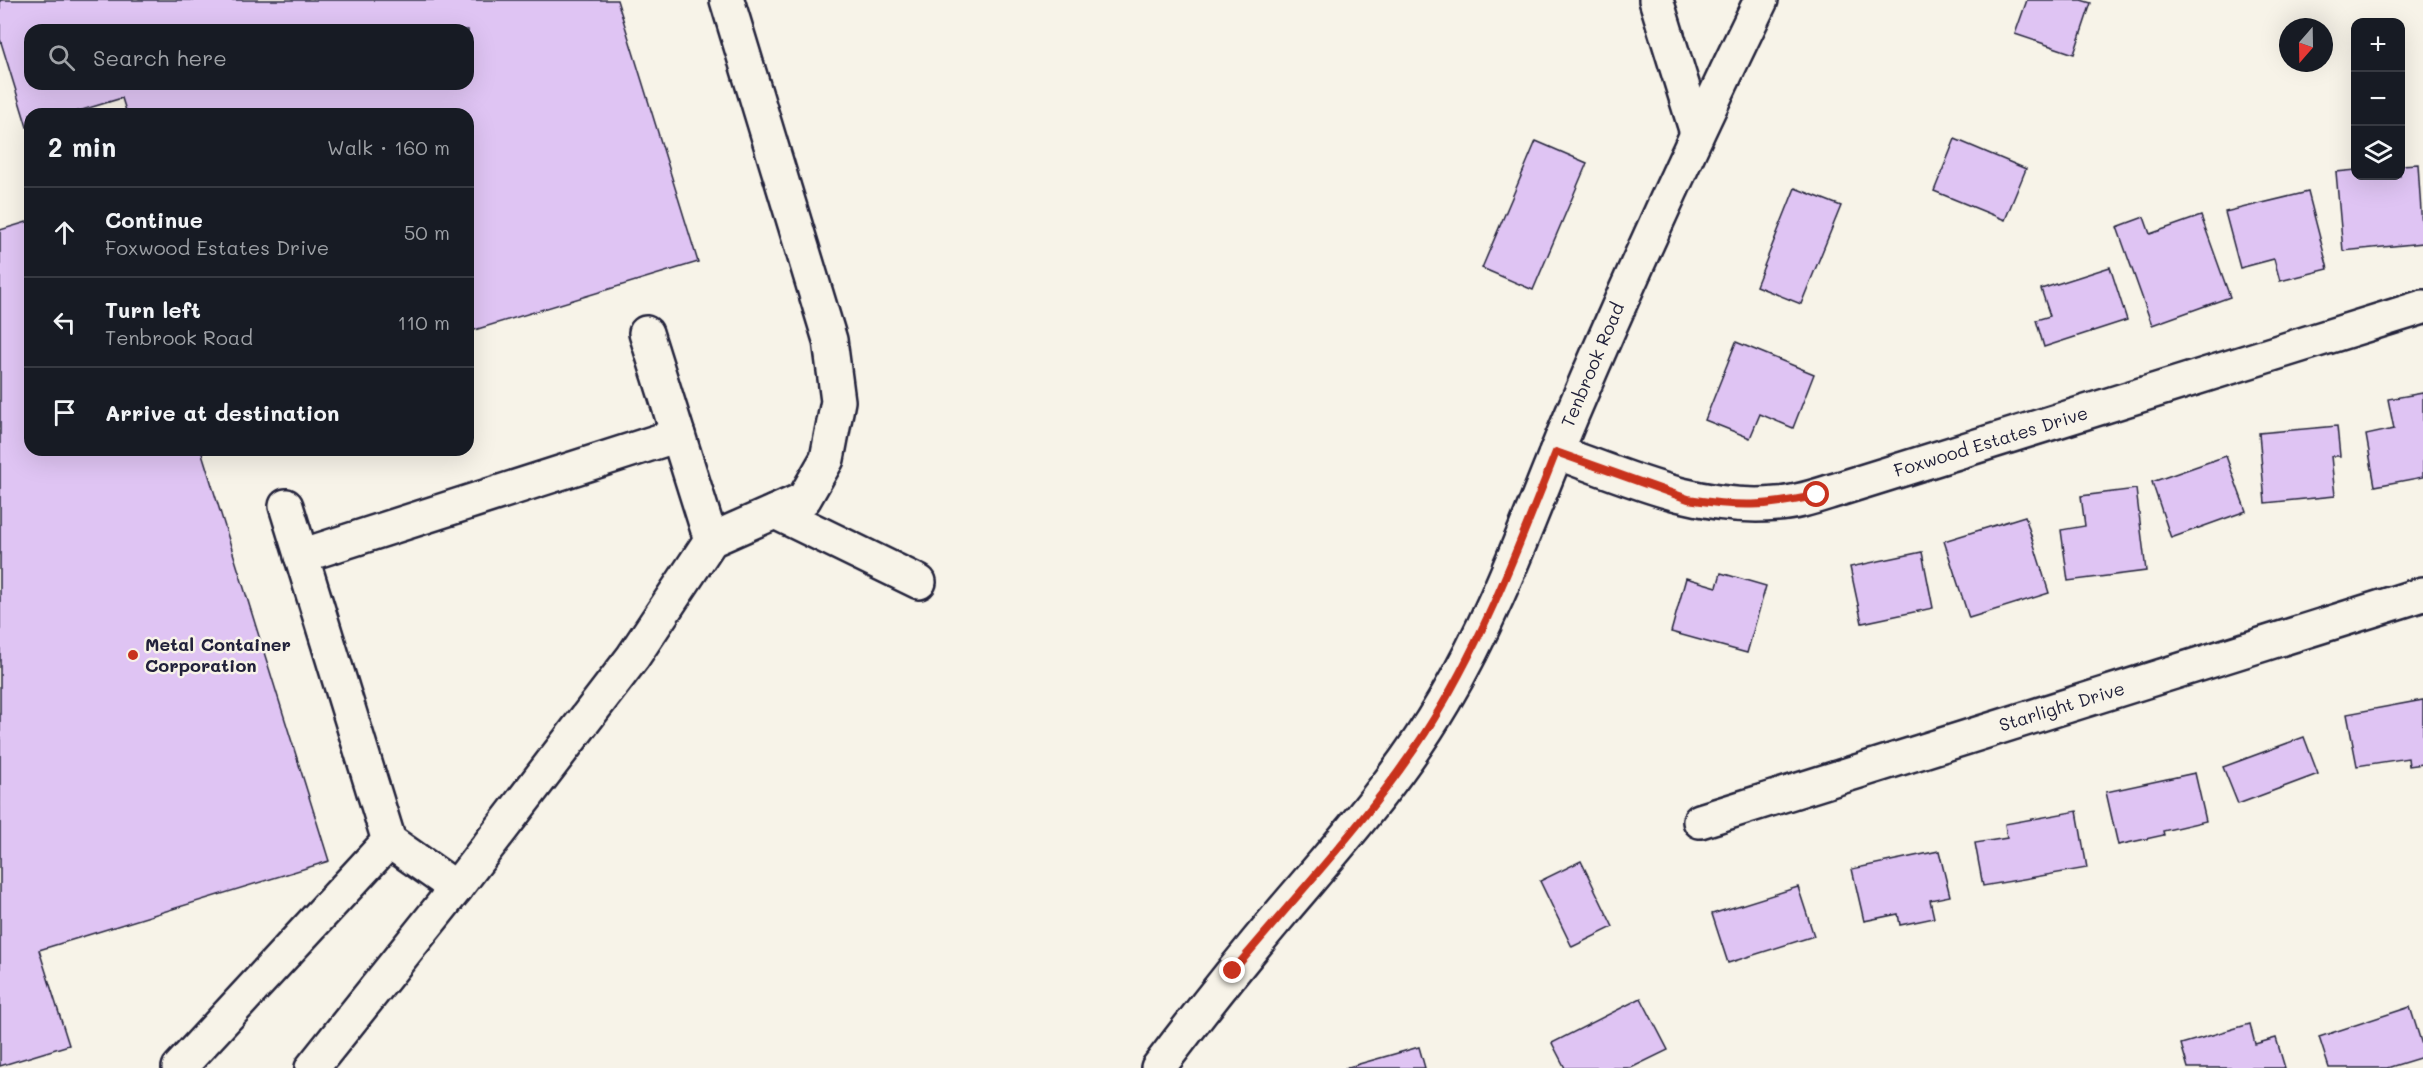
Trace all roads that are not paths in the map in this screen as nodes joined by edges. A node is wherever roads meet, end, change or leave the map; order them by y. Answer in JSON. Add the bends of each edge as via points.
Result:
{"nodes":[{"id":1,"x":727,"y":0,"type":"edge"},
{"id":2,"x":1656,"y":0,"type":"edge"},
{"id":3,"x":1761,"y":0,"type":"edge"},
{"id":4,"x":1697,"y":133,"type":"junction"},
{"id":5,"x":2423,"y":307,"type":"edge"},
{"id":6,"x":646,"y":333,"type":"dead end"},
{"id":7,"x":678,"y":435,"type":"junction"},
{"id":8,"x":1556,"y":452,"type":"junction"},
{"id":9,"x":286,"y":506,"type":"dead end"},
{"id":10,"x":775,"y":512,"type":"junction"},
{"id":11,"x":711,"y":540,"type":"junction"},
{"id":12,"x":301,"y":556,"type":"junction"},
{"id":13,"x":920,"y":582,"type":"dead end"},
{"id":14,"x":2423,"y":594,"type":"edge"},
{"id":15,"x":1700,"y":820,"type":"dead end"},
{"id":16,"x":389,"y":841,"type":"junction"},
{"id":17,"x":456,"y":888,"type":"junction"},
{"id":18,"x":179,"y":1068,"type":"edge"},
{"id":19,"x":312,"y":1068,"type":"edge"},
{"id":20,"x":1158,"y":1068,"type":"edge"}],
"edges":[{"from":1,"to":10,"type":"street","via":[[830,340],[838,401],[827,459],[804,499]]},
{"from":2,"to":4,"type":"street"},
{"from":3,"to":4,"type":"street","name":"Tenbrook Road"},
{"from":4,"to":8,"type":"street","name":"Tenbrook Road"},
{"from":5,"to":8,"type":"street","name":"Foxwood Estates Drive","via":[[1779,504],[1731,506],[1688,499]]},
{"from":6,"to":7,"type":"street"},
{"from":7,"to":11,"type":"street"},
{"from":7,"to":12,"type":"street"},
{"from":8,"to":20,"type":"street","name":"Tenbrook Road","via":[[1480,632],[1425,733],[1380,795],[1233,971]]},
{"from":9,"to":12,"type":"street"},
{"from":10,"to":11,"type":"street"},
{"from":10,"to":13,"type":"street"},
{"from":11,"to":17,"type":"street","via":[[633,657]]},
{"from":12,"to":16,"type":"street"},
{"from":14,"to":15,"type":"street","name":"Starlight Drive"},
{"from":16,"to":17,"type":"street"},
{"from":16,"to":18,"type":"street"},
{"from":17,"to":19,"type":"street"}]}
